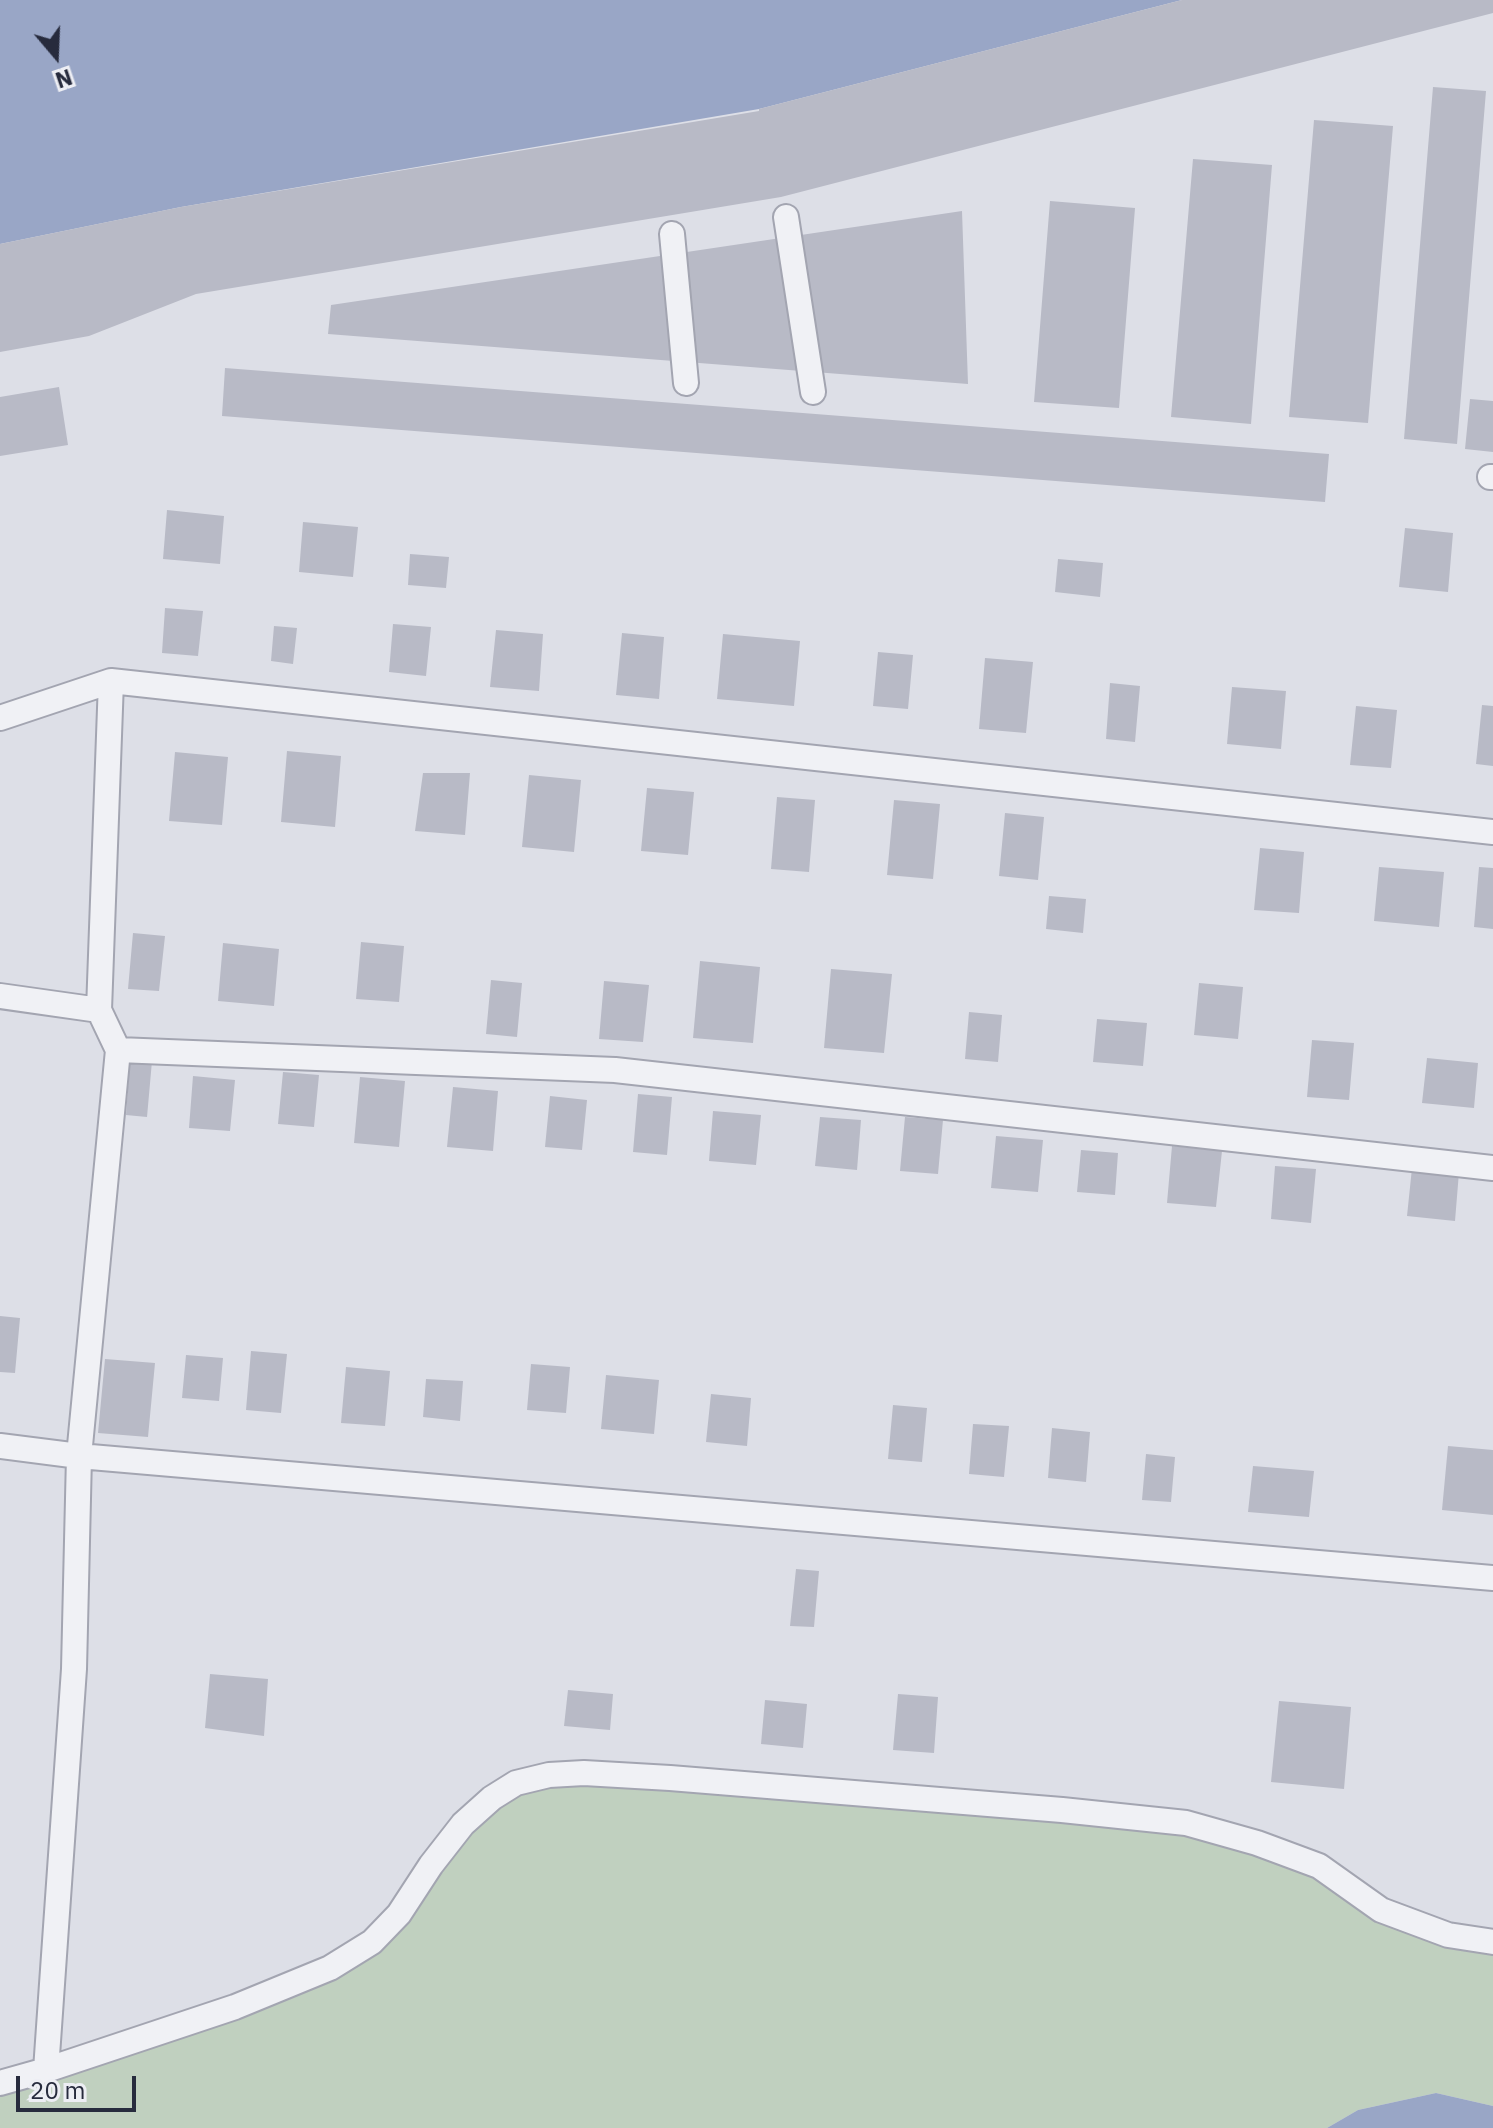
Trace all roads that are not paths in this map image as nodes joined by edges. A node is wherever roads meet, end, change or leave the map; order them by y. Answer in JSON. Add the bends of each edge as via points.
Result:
{"nodes":[{"id":1,"x":786,"y":217,"type":"dead end"},
{"id":2,"x":672,"y":234,"type":"dead end"},
{"id":3,"x":686,"y":383,"type":"dead end"},
{"id":4,"x":813,"y":392,"type":"dead end"},
{"id":5,"x":111,"y":681,"type":"junction"},
{"id":6,"x":0,"y":718,"type":"edge"},
{"id":7,"x":1493,"y":832,"type":"edge"},
{"id":8,"x":0,"y":996,"type":"edge"},
{"id":9,"x":99,"y":1010,"type":"junction"},
{"id":10,"x":118,"y":1050,"type":"junction"},
{"id":11,"x":1493,"y":1168,"type":"edge"},
{"id":12,"x":0,"y":1446,"type":"edge"},
{"id":13,"x":79,"y":1456,"type":"junction"},
{"id":14,"x":1493,"y":1578,"type":"edge"},
{"id":15,"x":1493,"y":1942,"type":"edge"},
{"id":16,"x":46,"y":2070,"type":"junction"},
{"id":17,"x":0,"y":2083,"type":"edge"}],
"edges":[{"from":1,"to":4,"type":"lane"},
{"from":2,"to":3,"type":"lane"},
{"from":5,"to":6,"type":"lane"},
{"from":5,"to":7,"type":"lane"},
{"from":5,"to":9,"type":"lane"},
{"from":8,"to":9,"type":"lane"},
{"from":9,"to":10,"type":"lane"},
{"from":10,"to":11,"type":"lane","via":[[615,1070]]},
{"from":10,"to":13,"type":"lane"},
{"from":12,"to":13,"type":"lane"},
{"from":13,"to":14,"type":"lane"},
{"from":13,"to":16,"type":"lane","via":[[74,1669]]},
{"from":15,"to":16,"type":"lane","via":[[1448,1935],[1381,1910],[1319,1866],[1186,1823],[686,1780],[549,1775],[516,1783],[492,1798],[463,1824],[399,1914],[372,1942],[330,1968],[235,2007]]},
{"from":16,"to":17,"type":"lane"}]}
